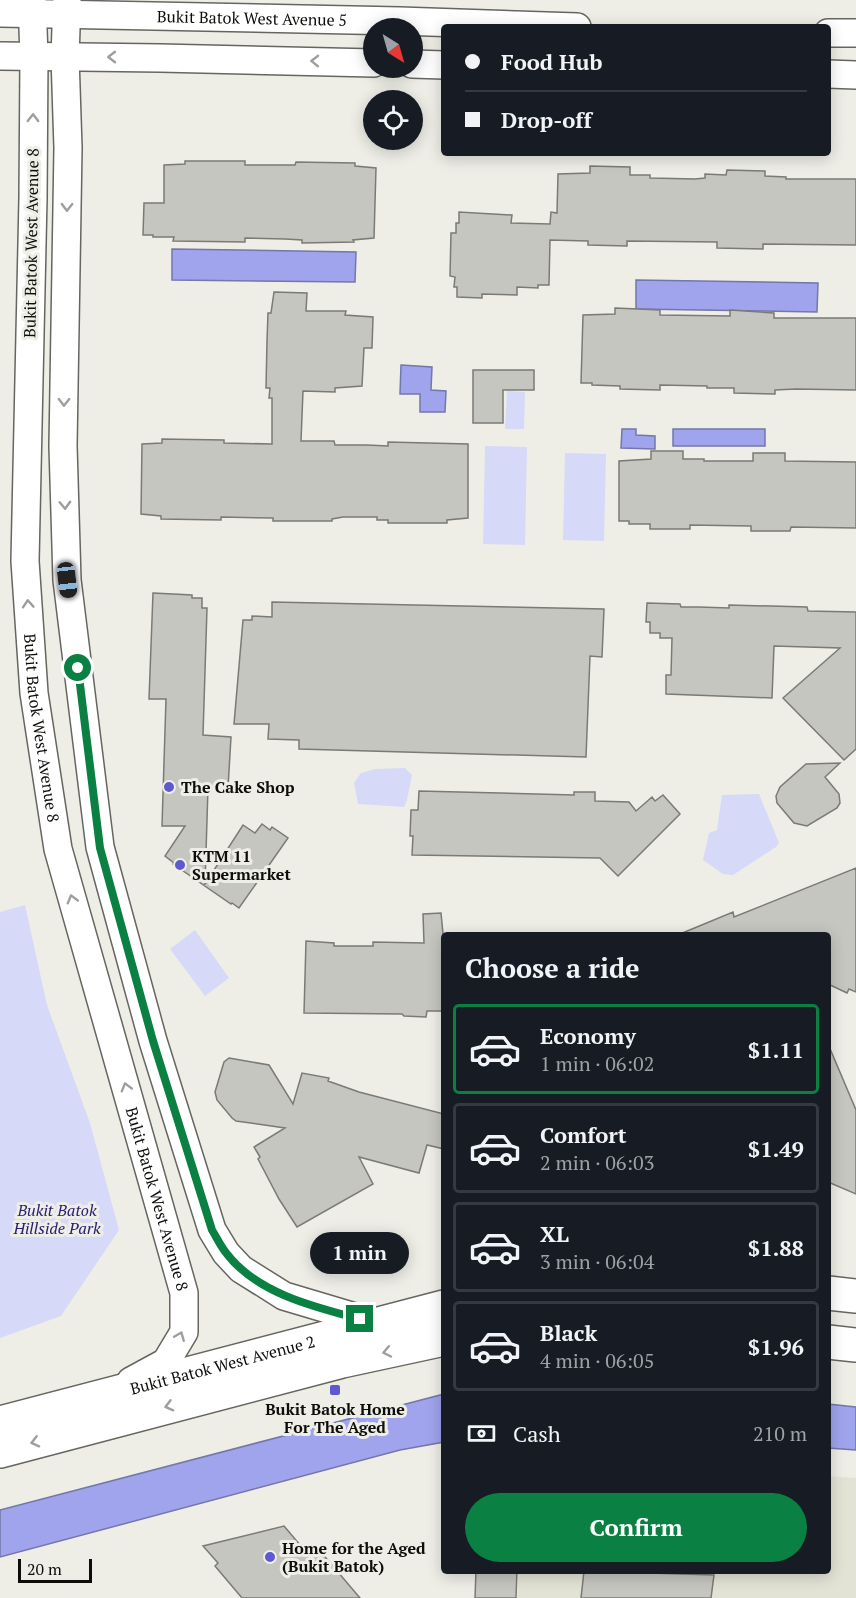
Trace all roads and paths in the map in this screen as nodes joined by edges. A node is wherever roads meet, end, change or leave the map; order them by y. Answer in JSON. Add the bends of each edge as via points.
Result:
{"nodes":[{"id":1,"x":32,"y":7,"type":"edge"},
{"id":2,"x":66,"y":7,"type":"edge"},
{"id":3,"x":0,"y":13,"type":"edge"},
{"id":4,"x":488,"y":24,"type":"edge"},
{"id":5,"x":831,"y":33,"type":"edge"},
{"id":6,"x":856,"y":33,"type":"edge"},
{"id":7,"x":0,"y":56,"type":"edge"},
{"id":8,"x":34,"y":57,"type":"junction"},
{"id":9,"x":65,"y":57,"type":"junction"},
{"id":10,"x":363,"y":63,"type":"edge"},
{"id":11,"x":423,"y":64,"type":"edge"},
{"id":12,"x":441,"y":65,"type":"edge"},
{"id":13,"x":831,"y":74,"type":"edge"},
{"id":14,"x":856,"y":75,"type":"edge"},
{"id":15,"x":91,"y":778,"type":"junction"},
{"id":16,"x":49,"y":784,"type":"junction"},
{"id":17,"x":831,"y":1293,"type":"edge"},
{"id":18,"x":856,"y":1296,"type":"edge"},
{"id":19,"x":441,"y":1308,"type":"edge"},
{"id":20,"x":378,"y":1324,"type":"junction"},
{"id":21,"x":441,"y":1341,"type":"edge"},
{"id":22,"x":831,"y":1342,"type":"edge"},
{"id":23,"x":856,"y":1345,"type":"edge"},
{"id":24,"x":104,"y":1396,"type":"junction"},
{"id":25,"x":0,"y":1424,"type":"edge"},
{"id":26,"x":0,"y":1450,"type":"edge"}],
"edges":[{"from":1,"to":2,"type":"street","name":"Bukit Batok West Avenue 5"},
{"from":1,"to":3,"type":"street","name":"Bukit Batok West Avenue 5"},
{"from":1,"to":8,"type":"street","name":"Bukit Batok West Avenue 8"},
{"from":2,"to":4,"type":"street","name":"Bukit Batok West Avenue 5"},
{"from":2,"to":9,"type":"street"},
{"from":5,"to":6,"type":"street"},
{"from":7,"to":8,"type":"street"},
{"from":8,"to":9,"type":"street"},
{"from":16,"to":8,"type":"street","name":"Bukit Batok West Avenue 8","one_way":true,"via":[[34,693],[25,561]]},
{"from":10,"to":9,"type":"street","one_way":true},
{"from":9,"to":15,"type":"street","one_way":true,"via":[[68,148],[63,446],[67,580]]},
{"from":11,"to":12,"type":"street"},
{"from":13,"to":14,"type":"street"},
{"from":15,"to":16,"type":"street","via":[[83,792],[72,798],[60,797]]},
{"from":15,"to":20,"type":"street","via":[[103,859],[153,1041],[212,1230],[241,1269],[284,1296]]},
{"from":24,"to":16,"type":"street","name":"Bukit Batok West Avenue 8","one_way":true,"via":[[166,1362],[184,1332],[184,1293],[58,849]]},
{"from":17,"to":18,"type":"main road"},
{"from":19,"to":20,"type":"main road","name":"Bukit Batok West Avenue 2"},
{"from":20,"to":24,"type":"main road","name":"Bukit Batok West Avenue 2"},
{"from":21,"to":26,"type":"main road","name":"Bukit Batok West Avenue 2","one_way":true,"via":[[342,1361]]},
{"from":22,"to":23,"type":"main road"},
{"from":24,"to":25,"type":"main road","name":"Bukit Batok West Avenue 2"}]}
